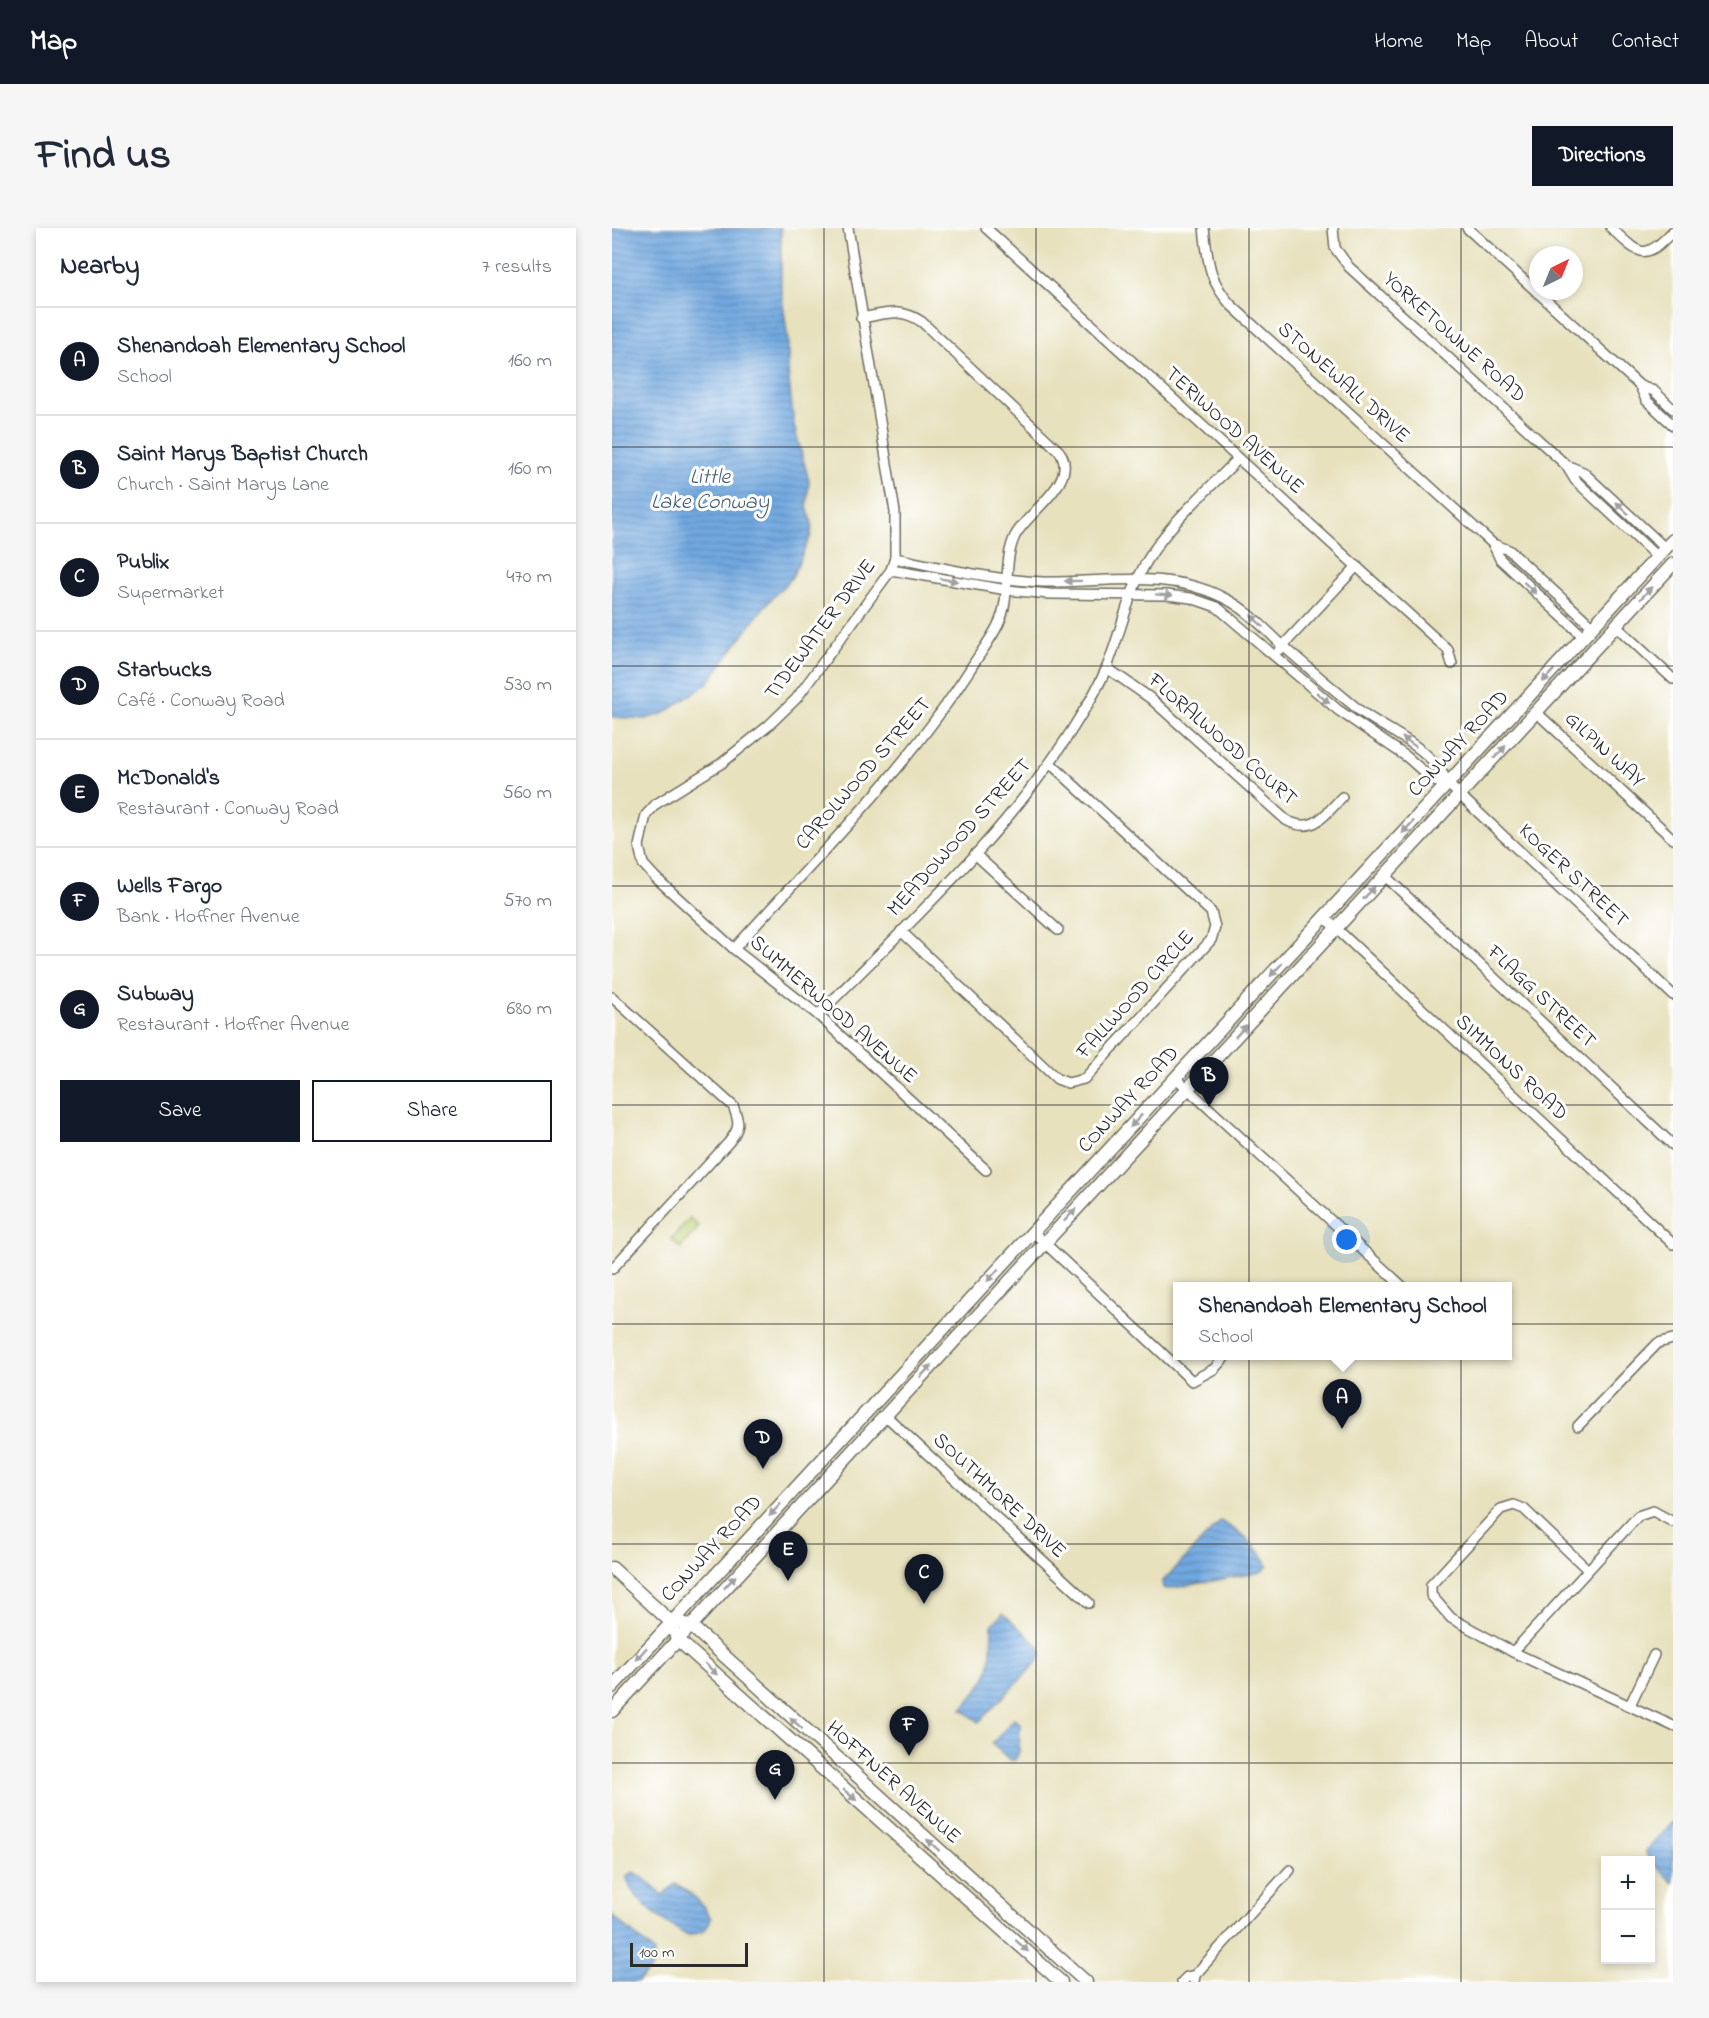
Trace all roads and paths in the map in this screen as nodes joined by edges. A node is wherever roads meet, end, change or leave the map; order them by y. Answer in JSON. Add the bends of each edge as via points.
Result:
{"nodes":[{"id":1,"x":848,"y":228,"type":"edge"},
{"id":2,"x":987,"y":228,"type":"edge"},
{"id":3,"x":1204,"y":228,"type":"edge"},
{"id":4,"x":1333,"y":228,"type":"edge"},
{"id":5,"x":1467,"y":228,"type":"edge"},
{"id":6,"x":1611,"y":228,"type":"edge"},
{"id":7,"x":1673,"y":231,"type":"edge"},
{"id":8,"x":861,"y":318,"type":"junction"},
{"id":9,"x":1640,"y":386,"type":"junction"},
{"id":10,"x":1673,"y":409,"type":"edge"},
{"id":11,"x":1673,"y":425,"type":"edge"},
{"id":12,"x":1238,"y":459,"type":"junction"},
{"id":13,"x":1665,"y":548,"type":"edge"},
{"id":14,"x":895,"y":558,"type":"junction"},
{"id":15,"x":1673,"y":564,"type":"edge"},
{"id":16,"x":1357,"y":566,"type":"junction"},
{"id":17,"x":891,"y":570,"type":"junction"},
{"id":18,"x":1640,"y":575,"type":"junction"},
{"id":19,"x":1008,"y":579,"type":"junction"},
{"id":20,"x":1137,"y":579,"type":"junction"},
{"id":21,"x":1007,"y":590,"type":"junction"},
{"id":22,"x":1132,"y":594,"type":"junction"},
{"id":23,"x":1616,"y":626,"type":"junction"},
{"id":24,"x":1588,"y":632,"type":"junction"},
{"id":25,"x":1284,"y":646,"type":"junction"},
{"id":26,"x":1274,"y":656,"type":"junction"},
{"id":27,"x":1452,"y":664,"type":"dead end"},
{"id":28,"x":1107,"y":668,"type":"junction"},
{"id":29,"x":1673,"y":679,"type":"edge"},
{"id":30,"x":1563,"y":683,"type":"junction"},
{"id":31,"x":1536,"y":712,"type":"junction"},
{"id":32,"x":1050,"y":763,"type":"junction"},
{"id":33,"x":1448,"y":784,"type":"junction"},
{"id":34,"x":1460,"y":795,"type":"junction"},
{"id":35,"x":1342,"y":797,"type":"dead end"},
{"id":36,"x":1673,"y":839,"type":"edge"},
{"id":37,"x":975,"y":854,"type":"junction"},
{"id":38,"x":1385,"y":876,"type":"junction"},
{"id":39,"x":656,"y":877,"type":"joint"},
{"id":40,"x":1325,"y":918,"type":"junction"},
{"id":41,"x":1336,"y":928,"type":"junction"},
{"id":42,"x":1058,"y":930,"type":"dead end"},
{"id":43,"x":901,"y":931,"type":"junction"},
{"id":44,"x":734,"y":949,"type":"junction"},
{"id":45,"x":1673,"y":994,"type":"edge"},
{"id":46,"x":612,"y":997,"type":"edge"},
{"id":47,"x":818,"y":1015,"type":"junction"},
{"id":48,"x":1176,"y":1078,"type":"junction"},
{"id":49,"x":1187,"y":1089,"type":"junction"},
{"id":50,"x":1673,"y":1145,"type":"edge"},
{"id":51,"x":986,"y":1170,"type":"dead end"},
{"id":52,"x":1033,"y":1232,"type":"junction"},
{"id":53,"x":1045,"y":1243,"type":"junction"},
{"id":54,"x":1673,"y":1244,"type":"edge"},
{"id":55,"x":612,"y":1269,"type":"edge"},
{"id":56,"x":1397,"y":1282,"type":"edge"},
{"id":57,"x":935,"y":1337,"type":"junction"},
{"id":58,"x":1673,"y":1339,"type":"edge"},
{"id":59,"x":923,"y":1350,"type":"junction"},
{"id":60,"x":945,"y":1351,"type":"junction"},
{"id":61,"x":1222,"y":1360,"type":"edge"},
{"id":62,"x":875,"y":1402,"type":"junction"},
{"id":63,"x":885,"y":1415,"type":"junction"},
{"id":64,"x":1578,"y":1426,"type":"dead end"},
{"id":65,"x":824,"y":1458,"type":"junction"},
{"id":66,"x":834,"y":1470,"type":"junction"},
{"id":67,"x":792,"y":1516,"type":"junction"},
{"id":68,"x":1673,"y":1522,"type":"edge"},
{"id":69,"x":612,"y":1568,"type":"edge"},
{"id":70,"x":1587,"y":1569,"type":"junction"},
{"id":71,"x":1089,"y":1603,"type":"dead end"},
{"id":72,"x":671,"y":1622,"type":"junction"},
{"id":73,"x":690,"y":1625,"type":"junction"},
{"id":74,"x":677,"y":1640,"type":"junction"},
{"id":75,"x":1513,"y":1652,"type":"junction"},
{"id":76,"x":1654,"y":1655,"type":"dead end"},
{"id":77,"x":612,"y":1687,"type":"edge"},
{"id":78,"x":1629,"y":1705,"type":"junction"},
{"id":79,"x":612,"y":1711,"type":"edge"},
{"id":80,"x":1673,"y":1726,"type":"edge"},
{"id":81,"x":916,"y":1851,"type":"junction"},
{"id":82,"x":960,"y":1869,"type":"junction"},
{"id":83,"x":1290,"y":1870,"type":"dead end"},
{"id":84,"x":952,"y":1882,"type":"junction"},
{"id":85,"x":1034,"y":1935,"type":"junction"},
{"id":86,"x":1194,"y":1979,"type":"edge"},
{"id":87,"x":1061,"y":1982,"type":"edge"},
{"id":88,"x":1086,"y":1982,"type":"edge"},
{"id":89,"x":1182,"y":1982,"type":"edge"}],
"edges":[{"from":1,"to":8,"type":"street","name":"TIDEWATER DRIVE"},
{"from":2,"to":12,"type":"street","name":"TERIWOOD AVENUE"},
{"from":3,"to":24,"type":"street","name":"STONEWALL DRIVE","via":[[1210,271],[1217,290],[1231,305],[1493,544],[1509,550]]},
{"from":4,"to":13,"type":"street","name":"YORKETOWNE ROAD","via":[[1335,248],[1349,267],[1566,465],[1583,472]]},
{"from":5,"to":9,"type":"street"},
{"from":6,"to":7,"type":"street","via":[[1632,248],[1644,252],[1655,250]]},
{"from":8,"to":14,"type":"street","name":"TIDEWATER DRIVE","via":[[895,513]]},
{"from":8,"to":19,"type":"street","name":"CAROLWOOD STREET","via":[[897,312],[909,313],[922,322],[1066,460],[1061,481],[1015,537]]},
{"from":9,"to":10,"type":"street","via":[[1654,391]]},
{"from":9,"to":11,"type":"street","via":[[1646,400]]},
{"from":12,"to":16,"type":"street","name":"TERIWOOD AVENUE"},
{"from":12,"to":20,"type":"street","name":"MEADOWOOD STREET","via":[[1164,537]]},
{"from":13,"to":18,"type":"main road","name":"CONWAY ROAD"},
{"from":14,"to":17,"type":"street","name":"TIDEWATER DRIVE"},
{"from":14,"to":19,"type":"street"},
{"from":23,"to":15,"type":"main road","name":"CONWAY ROAD","one_way":true},
{"from":16,"to":25,"type":"street"},
{"from":16,"to":27,"type":"street","name":"TERIWOOD AVENUE","via":[[1448,650]]},
{"from":17,"to":21,"type":"street","one_way":true},
{"from":17,"to":39,"type":"street","name":"TIDEWATER DRIVE","via":[[796,699],[722,763],[656,804],[646,815],[639,846],[643,864]]},
{"from":18,"to":23,"type":"main road"},
{"from":18,"to":24,"type":"main road","name":"CONWAY ROAD"},
{"from":20,"to":19,"type":"street","one_way":true},
{"from":19,"to":21,"type":"street","name":"CAROLWOOD STREET"},
{"from":20,"to":22,"type":"street","name":"MEADOWOOD STREET"},
{"from":25,"to":20,"type":"street","one_way":true,"via":[[1251,615],[1224,597],[1197,586]]},
{"from":21,"to":22,"type":"street"},
{"from":21,"to":44,"type":"street","name":"CAROLWOOD STREET","via":[[999,624],[944,710],[892,776]]},
{"from":22,"to":26,"type":"street","one_way":true,"via":[[1191,598],[1218,607]]},
{"from":22,"to":28,"type":"street","name":"MEADOWOOD STREET"},
{"from":23,"to":29,"type":"street"},
{"from":23,"to":30,"type":"main road","name":"CONWAY ROAD"},
{"from":24,"to":30,"type":"main road","via":[[1587,643]]},
{"from":24,"to":33,"type":"main road","name":"CONWAY ROAD","one_way":true},
{"from":25,"to":26,"type":"street"},
{"from":33,"to":25,"type":"street","one_way":true,"via":[[1443,771],[1423,753],[1359,710]]},
{"from":26,"to":33,"type":"street","one_way":true,"via":[[1361,728],[1407,757],[1434,781]]},
{"from":28,"to":32,"type":"street","name":"MEADOWOOD STREET"},
{"from":28,"to":35,"type":"street","name":"FLORALWOOD COURT","via":[[1150,699],[1296,826],[1318,823]]},
{"from":30,"to":31,"type":"main road","name":"CONWAY ROAD"},
{"from":34,"to":31,"type":"main road","name":"CONWAY ROAD","one_way":true},
{"from":31,"to":36,"type":"street","name":"GILPIN WAY"},
{"from":32,"to":37,"type":"street","name":"MEADOWOOD STREET"},
{"from":32,"to":43,"type":"street","name":"FALLWOOD CIRCLE","via":[[1211,912],[1215,927],[1211,940],[1084,1079],[1068,1083],[1057,1079]]},
{"from":33,"to":34,"type":"street","name":"KOGER STREET"},
{"from":33,"to":40,"type":"main road","name":"CONWAY ROAD","one_way":true},
{"from":34,"to":38,"type":"main road","name":"CONWAY ROAD"},
{"from":34,"to":45,"type":"street","name":"KOGER STREET"},
{"from":37,"to":42,"type":"street"},
{"from":37,"to":43,"type":"street","name":"MEADOWOOD STREET"},
{"from":41,"to":38,"type":"main road","name":"CONWAY ROAD","one_way":true},
{"from":38,"to":50,"type":"street","name":"FLAGG STREET"},
{"from":39,"to":44,"type":"street","name":"SUMMERWOOD AVENUE"},
{"from":40,"to":41,"type":"street","name":"SIMMONS ROAD"},
{"from":40,"to":48,"type":"main road","name":"CONWAY ROAD","one_way":true},
{"from":49,"to":41,"type":"main road","name":"CONWAY ROAD","one_way":true},
{"from":41,"to":54,"type":"street","name":"SIMMONS ROAD"},
{"from":43,"to":47,"type":"street","name":"MEADOWOOD STREET"},
{"from":44,"to":47,"type":"street","name":"SUMMERWOOD AVENUE"},
{"from":46,"to":55,"type":"street","via":[[733,1106],[739,1120],[739,1130],[729,1142]]},
{"from":47,"to":51,"type":"street","name":"SUMMERWOOD AVENUE"},
{"from":48,"to":49,"type":"street"},
{"from":48,"to":52,"type":"main road","name":"CONWAY ROAD","one_way":true},
{"from":53,"to":49,"type":"main road","name":"CONWAY ROAD","one_way":true},
{"from":49,"to":56,"type":"street"},
{"from":52,"to":53,"type":"street"},
{"from":52,"to":57,"type":"main road","name":"CONWAY ROAD","one_way":true},
{"from":53,"to":60,"type":"main road","name":"CONWAY ROAD"},
{"from":53,"to":61,"type":"street","via":[[1192,1381]]},
{"from":57,"to":59,"type":"main road","name":"CONWAY ROAD"},
{"from":57,"to":60,"type":"street"},
{"from":58,"to":64,"type":"street","via":[[1658,1343]]},
{"from":59,"to":60,"type":"street"},
{"from":59,"to":62,"type":"main road","name":"CONWAY ROAD"},
{"from":63,"to":60,"type":"main road","name":"CONWAY ROAD","one_way":true},
{"from":62,"to":65,"type":"main road","name":"CONWAY ROAD"},
{"from":62,"to":66,"type":"main road","via":[[864,1423],[835,1455]]},
{"from":63,"to":66,"type":"main road","name":"CONWAY ROAD"},
{"from":63,"to":71,"type":"street","name":"SOUTHMORE DRIVE"},
{"from":65,"to":67,"type":"main road","via":[[820,1475],[801,1496]]},
{"from":65,"to":72,"type":"main road","name":"CONWAY ROAD","one_way":true},
{"from":66,"to":67,"type":"main road","name":"CONWAY ROAD"},
{"from":73,"to":67,"type":"main road","name":"CONWAY ROAD","one_way":true},
{"from":68,"to":70,"type":"street","via":[[1653,1511],[1638,1516]]},
{"from":69,"to":72,"type":"main road","name":"HOFFNER AVENUE"},
{"from":70,"to":75,"type":"street"},
{"from":70,"to":75,"type":"street","via":[[1524,1509],[1514,1505],[1501,1509],[1431,1585],[1431,1595],[1451,1618]]},
{"from":72,"to":73,"type":"main road"},
{"from":72,"to":74,"type":"main road","name":"HOFFNER AVENUE"},
{"from":72,"to":77,"type":"main road","name":"CONWAY ROAD","one_way":true},
{"from":73,"to":74,"type":"main road","name":"CONWAY ROAD"},
{"from":82,"to":73,"type":"main road","name":"HOFFNER AVENUE","one_way":true},
{"from":74,"to":79,"type":"main road","name":"CONWAY ROAD"},
{"from":74,"to":81,"type":"main road","name":"HOFFNER AVENUE","one_way":true},
{"from":75,"to":78,"type":"street"},
{"from":76,"to":78,"type":"street"},
{"from":78,"to":80,"type":"street"},
{"from":81,"to":82,"type":"main road","via":[[927,1854],[941,1867]]},
{"from":81,"to":84,"type":"main road","name":"HOFFNER AVENUE"},
{"from":82,"to":85,"type":"main road","name":"HOFFNER AVENUE"},
{"from":83,"to":86,"type":"street"},
{"from":84,"to":85,"type":"main road","via":[[966,1883],[1018,1929]]},
{"from":84,"to":87,"type":"main road","name":"HOFFNER AVENUE","one_way":true},
{"from":85,"to":88,"type":"main road","name":"HOFFNER AVENUE"},
{"from":86,"to":89,"type":"street","via":[[1187,1977]]}]}
